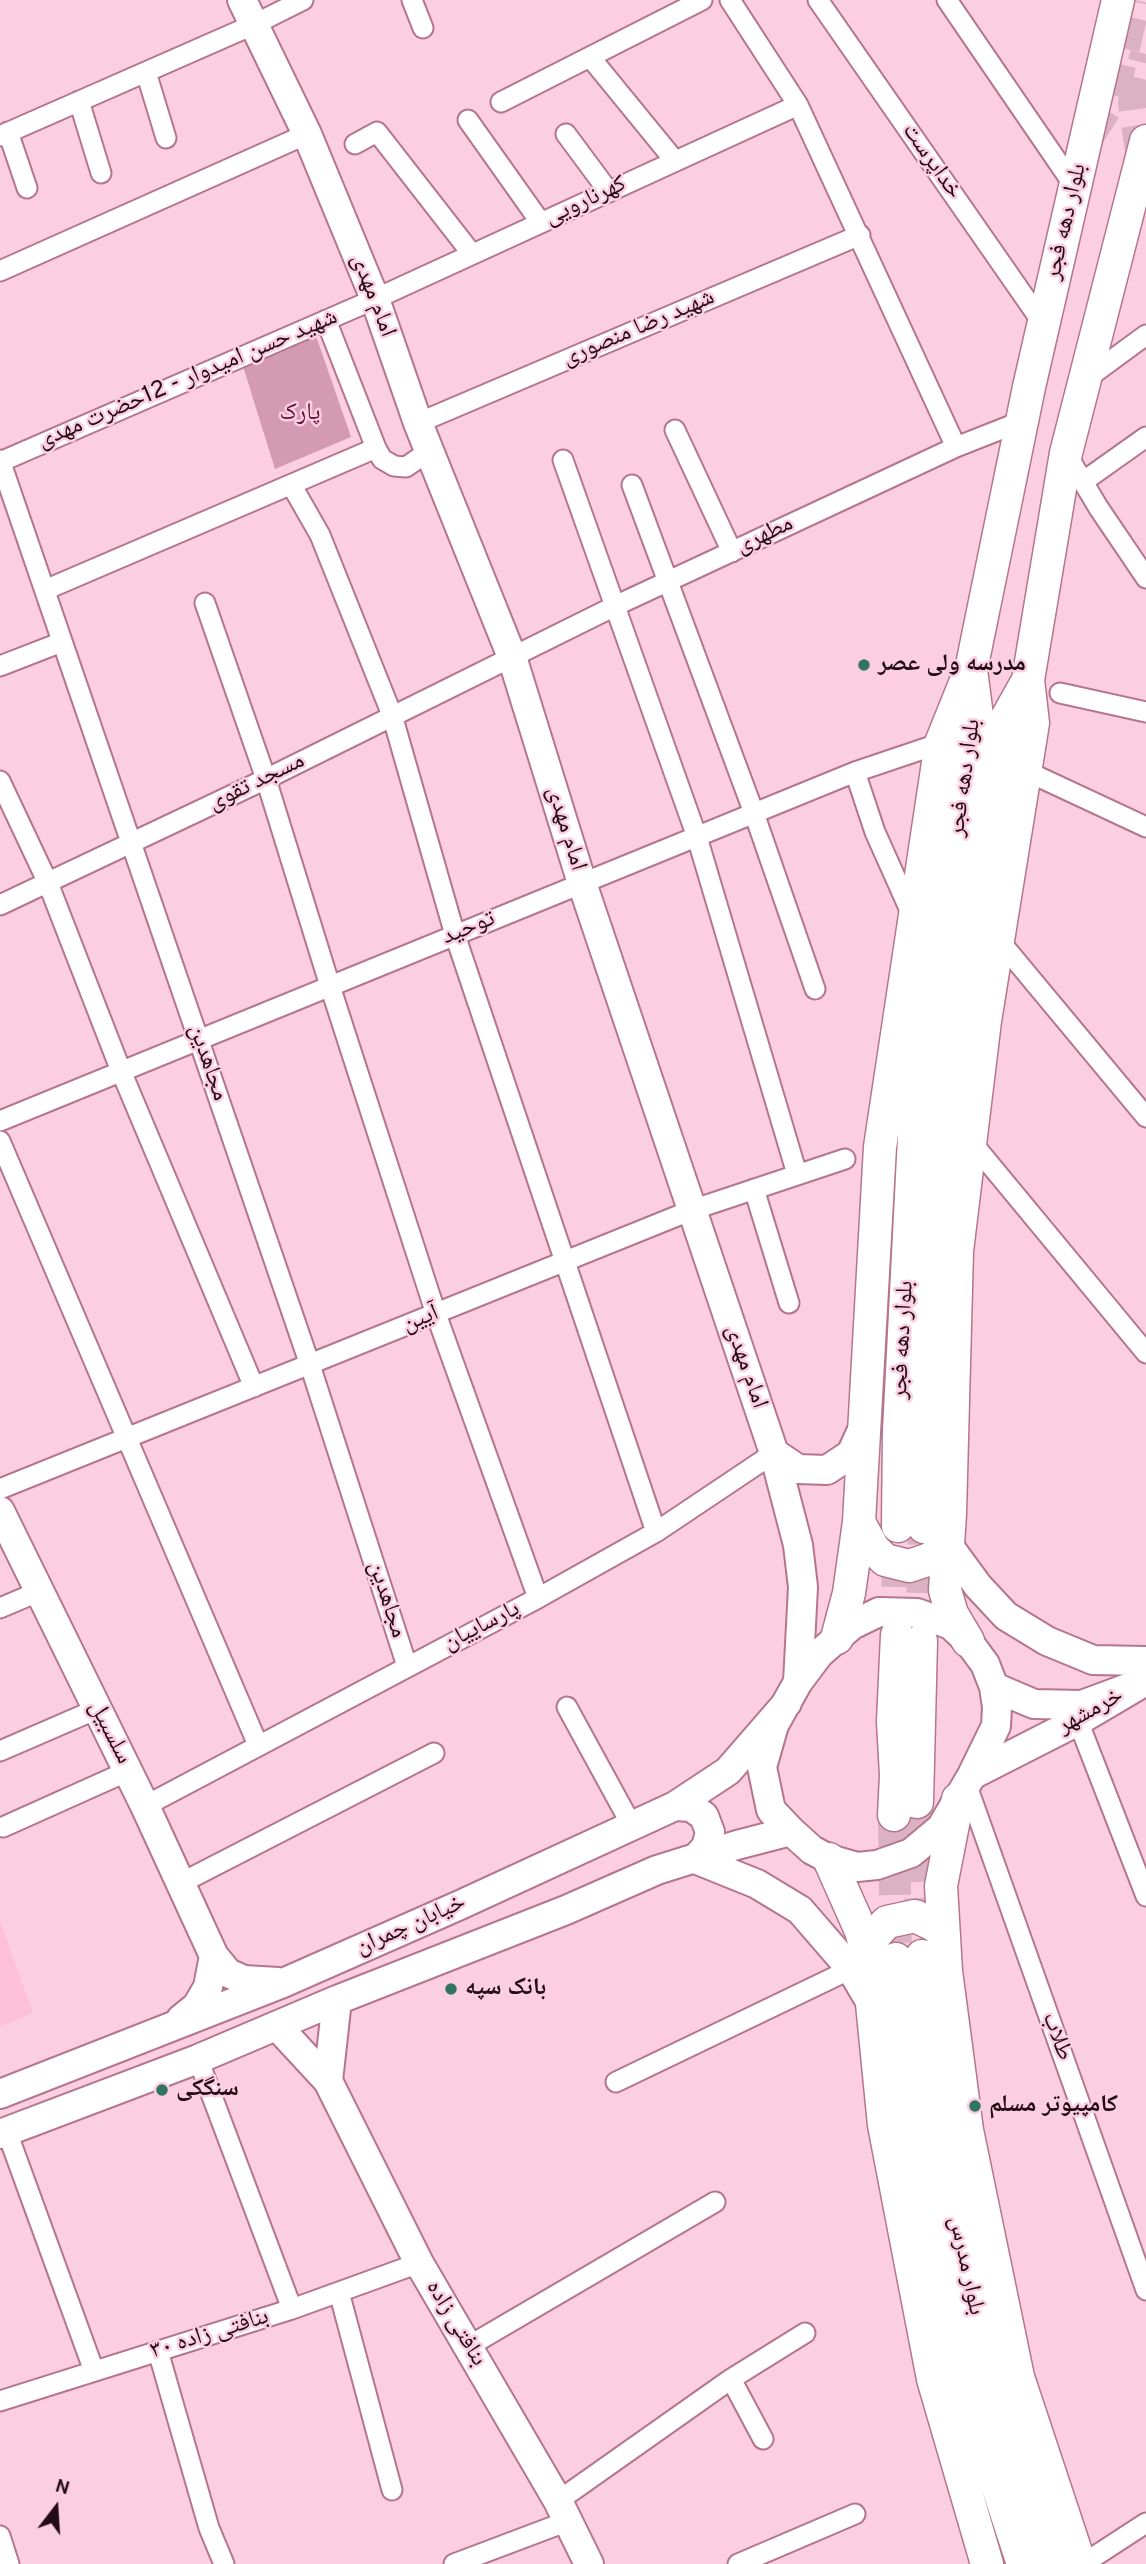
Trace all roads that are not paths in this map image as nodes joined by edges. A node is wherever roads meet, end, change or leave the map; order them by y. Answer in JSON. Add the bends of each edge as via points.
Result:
{"nodes":[{"id":1,"x":303,"y":0,"type":"edge"},
{"id":2,"x":412,"y":0,"type":"edge"},
{"id":3,"x":702,"y":0,"type":"edge"},
{"id":4,"x":730,"y":0,"type":"edge"},
{"id":5,"x":818,"y":0,"type":"edge"},
{"id":6,"x":947,"y":0,"type":"edge"},
{"id":7,"x":1118,"y":0,"type":"edge"},
{"id":8,"x":248,"y":12,"type":"edge"},
{"id":9,"x":423,"y":28,"type":"dead end"},
{"id":10,"x":590,"y":57,"type":"junction"},
{"id":11,"x":146,"y":72,"type":"junction"},
{"id":12,"x":79,"y":102,"type":"junction"},
{"id":13,"x":501,"y":102,"type":"dead end"},
{"id":14,"x":798,"y":106,"type":"junction"},
{"id":15,"x":468,"y":120,"type":"dead end"},
{"id":16,"x":4,"y":134,"type":"edge"},
{"id":17,"x":307,"y":134,"type":"junction"},
{"id":18,"x":566,"y":134,"type":"dead end"},
{"id":19,"x":166,"y":138,"type":"dead end"},
{"id":20,"x":1146,"y":141,"type":"edge"},
{"id":21,"x":355,"y":144,"type":"dead end"},
{"id":22,"x":676,"y":161,"type":"junction"},
{"id":23,"x":101,"y":173,"type":"dead end"},
{"id":24,"x":1075,"y":187,"type":"junction"},
{"id":25,"x":27,"y":188,"type":"dead end"},
{"id":26,"x":609,"y":192,"type":"junction"},
{"id":27,"x":541,"y":223,"type":"junction"},
{"id":28,"x":860,"y":235,"type":"junction"},
{"id":29,"x":472,"y":254,"type":"junction"},
{"id":30,"x":0,"y":271,"type":"edge"},
{"id":31,"x":375,"y":299,"type":"junction"},
{"id":32,"x":327,"y":320,"type":"junction"},
{"id":33,"x":1044,"y":325,"type":"junction"},
{"id":34,"x":1146,"y":335,"type":"edge"},
{"id":35,"x":1086,"y":379,"type":"junction"},
{"id":36,"x":1022,"y":421,"type":"junction"},
{"id":37,"x":418,"y":423,"type":"junction"},
{"id":38,"x":675,"y":430,"type":"dead end"},
{"id":39,"x":1146,"y":437,"type":"edge"},
{"id":40,"x":956,"y":447,"type":"junction"},
{"id":41,"x":376,"y":449,"type":"junction"},
{"id":42,"x":429,"y":451,"type":"junction"},
{"id":43,"x":1066,"y":453,"type":"junction"},
{"id":44,"x":563,"y":460,"type":"dead end"},
{"id":45,"x":0,"y":461,"type":"edge"},
{"id":46,"x":1084,"y":481,"type":"junction"},
{"id":47,"x":632,"y":485,"type":"dead end"},
{"id":48,"x":292,"y":486,"type":"junction"},
{"id":49,"x":732,"y":552,"type":"junction"},
{"id":50,"x":1146,"y":578,"type":"edge"},
{"id":51,"x":669,"y":581,"type":"junction"},
{"id":52,"x":45,"y":590,"type":"junction"},
{"id":53,"x":205,"y":603,"type":"dead end"},
{"id":54,"x":615,"y":606,"type":"junction"},
{"id":55,"x":62,"y":642,"type":"junction"},
{"id":56,"x":512,"y":657,"type":"junction"},
{"id":57,"x":0,"y":666,"type":"edge"},
{"id":58,"x":971,"y":670,"type":"junction"},
{"id":59,"x":1028,"y":680,"type":"junction"},
{"id":60,"x":1060,"y":693,"type":"dead end"},
{"id":61,"x":1146,"y":712,"type":"edge"},
{"id":62,"x":393,"y":715,"type":"junction"},
{"id":63,"x":941,"y":743,"type":"junction"},
{"id":64,"x":1024,"y":770,"type":"junction"},
{"id":65,"x":855,"y":772,"type":"junction"},
{"id":66,"x":267,"y":779,"type":"junction"},
{"id":67,"x":0,"y":781,"type":"edge"},
{"id":68,"x":754,"y":813,"type":"junction"},
{"id":69,"x":1146,"y":827,"type":"edge"},
{"id":70,"x":697,"y":837,"type":"junction"},
{"id":71,"x":131,"y":843,"type":"junction"},
{"id":72,"x":48,"y":883,"type":"junction"},
{"id":73,"x":582,"y":883,"type":"junction"},
{"id":74,"x":0,"y":905,"type":"edge"},
{"id":75,"x":913,"y":917,"type":"junction"},
{"id":76,"x":454,"y":935,"type":"junction"},
{"id":77,"x":998,"y":939,"type":"junction"},
{"id":78,"x":330,"y":986,"type":"junction"},
{"id":79,"x":815,"y":989,"type":"dead end"},
{"id":80,"x":199,"y":1040,"type":"junction"},
{"id":81,"x":121,"y":1071,"type":"junction"},
{"id":82,"x":1146,"y":1117,"type":"edge"},
{"id":83,"x":0,"y":1121,"type":"edge"},
{"id":84,"x":969,"y":1139,"type":"junction"},
{"id":85,"x":0,"y":1141,"type":"edge"},
{"id":86,"x":845,"y":1158,"type":"dead end"},
{"id":87,"x":797,"y":1174,"type":"junction"},
{"id":88,"x":754,"y":1189,"type":"junction"},
{"id":89,"x":692,"y":1210,"type":"junction"},
{"id":90,"x":563,"y":1261,"type":"junction"},
{"id":91,"x":789,"y":1303,"type":"dead end"},
{"id":92,"x":436,"y":1314,"type":"junction"},
{"id":93,"x":1146,"y":1353,"type":"edge"},
{"id":94,"x":310,"y":1364,"type":"junction"},
{"id":95,"x":254,"y":1387,"type":"junction"},
{"id":96,"x":863,"y":1428,"type":"junction"},
{"id":97,"x":127,"y":1438,"type":"junction"},
{"id":98,"x":774,"y":1453,"type":"junction"},
{"id":99,"x":0,"y":1489,"type":"edge"},
{"id":100,"x":0,"y":1511,"type":"edge"},
{"id":101,"x":859,"y":1522,"type":"junction"},
{"id":102,"x":656,"y":1532,"type":"junction"},
{"id":103,"x":923,"y":1533,"type":"junction"},
{"id":104,"x":40,"y":1591,"type":"junction"},
{"id":105,"x":538,"y":1598,"type":"junction"},
{"id":106,"x":0,"y":1608,"type":"edge"},
{"id":107,"x":837,"y":1638,"type":"junction"},
{"id":108,"x":909,"y":1638,"type":"tunnel mouth"},
{"id":109,"x":968,"y":1641,"type":"junction"},
{"id":110,"x":407,"y":1666,"type":"junction"},
{"id":111,"x":1145,"y":1678,"type":"edge"},
{"id":112,"x":994,"y":1687,"type":"junction"},
{"id":113,"x":792,"y":1693,"type":"junction"},
{"id":114,"x":567,"y":1707,"type":"dead end"},
{"id":115,"x":97,"y":1709,"type":"junction"},
{"id":116,"x":1077,"y":1721,"type":"junction"},
{"id":117,"x":258,"y":1745,"type":"junction"},
{"id":118,"x":0,"y":1751,"type":"edge"},
{"id":119,"x":434,"y":1753,"type":"dead end"},
{"id":120,"x":128,"y":1771,"type":"junction"},
{"id":121,"x":965,"y":1786,"type":"junction"},
{"id":122,"x":145,"y":1806,"type":"junction"},
{"id":123,"x":675,"y":1806,"type":"junction"},
{"id":124,"x":905,"y":1809,"type":"tunnel mouth"},
{"id":125,"x":632,"y":1826,"type":"junction"},
{"id":126,"x":3,"y":1827,"type":"dead end"},
{"id":127,"x":791,"y":1831,"type":"junction"},
{"id":128,"x":695,"y":1859,"type":"junction"},
{"id":129,"x":829,"y":1859,"type":"junction"},
{"id":130,"x":181,"y":1883,"type":"junction"},
{"id":131,"x":1146,"y":1896,"type":"edge"},
{"id":132,"x":944,"y":1935,"type":"junction"},
{"id":133,"x":214,"y":1956,"type":"junction"},
{"id":134,"x":884,"y":1959,"type":"junction"},
{"id":135,"x":283,"y":1983,"type":"junction"},
{"id":136,"x":337,"y":2000,"type":"junction"},
{"id":137,"x":175,"y":2024,"type":"junction"},
{"id":138,"x":277,"y":2026,"type":"junction"},
{"id":139,"x":198,"y":2059,"type":"junction"},
{"id":140,"x":328,"y":2081,"type":"junction"},
{"id":141,"x":615,"y":2082,"type":"dead end"},
{"id":142,"x":0,"y":2094,"type":"edge"},
{"id":143,"x":3,"y":2133,"type":"edge"},
{"id":144,"x":715,"y":2202,"type":"dead end"},
{"id":145,"x":419,"y":2263,"type":"junction"},
{"id":146,"x":1146,"y":2290,"type":"edge"},
{"id":147,"x":339,"y":2292,"type":"junction"},
{"id":148,"x":292,"y":2309,"type":"junction"},
{"id":149,"x":805,"y":2333,"type":"dead end"},
{"id":150,"x":469,"y":2346,"type":"junction"},
{"id":151,"x":158,"y":2351,"type":"junction"},
{"id":152,"x":94,"y":2371,"type":"junction"},
{"id":153,"x":731,"y":2379,"type":"junction"},
{"id":154,"x":0,"y":2401,"type":"edge"},
{"id":155,"x":763,"y":2439,"type":"dead end"},
{"id":156,"x":392,"y":2490,"type":"dead end"},
{"id":157,"x":563,"y":2511,"type":"junction"},
{"id":158,"x":855,"y":2514,"type":"dead end"},
{"id":159,"x":1146,"y":2523,"type":"edge"},
{"id":160,"x":0,"y":2536,"type":"edge"},
{"id":161,"x":9,"y":2564,"type":"edge"},
{"id":162,"x":224,"y":2564,"type":"edge"},
{"id":163,"x":454,"y":2564,"type":"edge"},
{"id":164,"x":589,"y":2564,"type":"edge"},
{"id":165,"x":738,"y":2564,"type":"edge"},
{"id":166,"x":986,"y":2564,"type":"edge"},
{"id":167,"x":1023,"y":2564,"type":"edge"},
{"id":168,"x":1056,"y":2564,"type":"edge"},
{"id":169,"x":1082,"y":2564,"type":"edge"}],
"edges":[{"from":1,"to":8,"type":"street"},
{"from":2,"to":9,"type":"street"},
{"from":3,"to":10,"type":"street"},
{"from":4,"to":14,"type":"street"},
{"from":5,"to":33,"type":"street","name":"خداپرست"},
{"from":6,"to":24,"type":"street"},
{"from":7,"to":24,"type":"main road","name":"بلوار دهه فجر"},
{"from":8,"to":11,"type":"street"},
{"from":8,"to":17,"type":"main road","name":"امام مهدی"},
{"from":10,"to":13,"type":"street"},
{"from":10,"to":22,"type":"street"},
{"from":11,"to":12,"type":"street"},
{"from":11,"to":19,"type":"street"},
{"from":12,"to":16,"type":"street"},
{"from":12,"to":23,"type":"street"},
{"from":14,"to":22,"type":"street","name":"کهرنارویی"},
{"from":14,"to":28,"type":"street"},
{"from":15,"to":27,"type":"street"},
{"from":16,"to":25,"type":"street"},
{"from":17,"to":30,"type":"street"},
{"from":17,"to":31,"type":"main road","name":"امام مهدی"},
{"from":18,"to":26,"type":"street"},
{"from":20,"to":35,"type":"main road","name":"بلوار دهه فجر"},
{"from":21,"to":29,"type":"street","via":[[377,132]]},
{"from":22,"to":26,"type":"street","name":"کهرنارویی"},
{"from":24,"to":33,"type":"main road","name":"بلوار دهه فجر"},
{"from":26,"to":27,"type":"street","name":"کهرنارویی"},
{"from":27,"to":29,"type":"street","name":"کهرنارویی"},
{"from":28,"to":37,"type":"street","name":"شهید رضا منصوری"},
{"from":28,"to":40,"type":"street"},
{"from":29,"to":31,"type":"street","name":"کهرنارویی"},
{"from":31,"to":32,"type":"street","name":"شهید حسن امیدوار - 12حضرت مهدی"},
{"from":31,"to":37,"type":"main road","name":"امام مهدی"},
{"from":32,"to":41,"type":"street"},
{"from":32,"to":45,"type":"street","name":"شهید حسن امیدوار - 12حضرت مهدی"},
{"from":33,"to":36,"type":"main road","name":"بلوار دهه فجر"},
{"from":34,"to":35,"type":"street"},
{"from":35,"to":43,"type":"main road","name":"بلوار دهه فجر"},
{"from":36,"to":40,"type":"street","name":"مطهری"},
{"from":36,"to":58,"type":"main road","name":"بلوار دهه فجر"},
{"from":37,"to":42,"type":"main road","name":"امام مهدی"},
{"from":38,"to":49,"type":"street"},
{"from":39,"to":46,"type":"street"},
{"from":40,"to":49,"type":"street","name":"مطهری"},
{"from":41,"to":42,"type":"street","via":[[382,459],[406,467]]},
{"from":41,"to":48,"type":"street"},
{"from":42,"to":56,"type":"main road","name":"امام مهدی"},
{"from":43,"to":46,"type":"street"},
{"from":43,"to":59,"type":"main road","name":"بلوار دهه فجر"},
{"from":44,"to":54,"type":"street"},
{"from":45,"to":52,"type":"street","name":"مجاهدین"},
{"from":46,"to":50,"type":"street"},
{"from":47,"to":51,"type":"street"},
{"from":48,"to":52,"type":"street"},
{"from":48,"to":62,"type":"street","via":[[320,535]]},
{"from":49,"to":51,"type":"street","name":"مطهری"},
{"from":51,"to":54,"type":"street","name":"مطهری"},
{"from":51,"to":68,"type":"street"},
{"from":52,"to":55,"type":"street","name":"مجاهدین"},
{"from":53,"to":66,"type":"street"},
{"from":54,"to":56,"type":"street","name":"مطهری"},
{"from":54,"to":70,"type":"street"},
{"from":55,"to":57,"type":"street"},
{"from":55,"to":71,"type":"street","name":"مجاهدین"},
{"from":56,"to":62,"type":"street","name":"مسجد تقوی"},
{"from":56,"to":73,"type":"main road","name":"امام مهدی"},
{"from":58,"to":63,"type":"main road"},
{"from":58,"to":103,"type":"main road","name":"بلوار دهه فجر","via":[[977,716],[916,1098],[899,1431]]},
{"from":59,"to":64,"type":"main road","via":[[1033,723]]},
{"from":59,"to":103,"type":"main road","name":"بلوار دهه فجر","via":[[1005,721],[964,951],[943,1115]]},
{"from":60,"to":61,"type":"street"},
{"from":62,"to":66,"type":"street","name":"مسجد تقوی"},
{"from":62,"to":76,"type":"street"},
{"from":63,"to":65,"type":"street","name":"توحید"},
{"from":63,"to":75,"type":"main road"},
{"from":64,"to":69,"type":"street"},
{"from":64,"to":77,"type":"main road"},
{"from":65,"to":68,"type":"street","name":"توحید"},
{"from":65,"to":75,"type":"street","via":[[875,832]]},
{"from":66,"to":71,"type":"street","name":"مسجد تقوی"},
{"from":66,"to":78,"type":"street"},
{"from":67,"to":72,"type":"street"},
{"from":68,"to":70,"type":"street","name":"توحید"},
{"from":68,"to":79,"type":"street"},
{"from":70,"to":73,"type":"street","name":"توحید"},
{"from":70,"to":87,"type":"street"},
{"from":71,"to":72,"type":"street","name":"مسجد تقوی"},
{"from":71,"to":80,"type":"street","name":"مجاهدین"},
{"from":72,"to":74,"type":"street","name":"مسجد تقوی"},
{"from":72,"to":81,"type":"street"},
{"from":73,"to":76,"type":"street","name":"توحید"},
{"from":73,"to":89,"type":"main road","name":"امام مهدی"},
{"from":75,"to":96,"type":"main road","via":[[880,1147]]},
{"from":76,"to":78,"type":"street","name":"توحید"},
{"from":76,"to":90,"type":"street"},
{"from":77,"to":82,"type":"street"},
{"from":77,"to":84,"type":"main road"},
{"from":78,"to":80,"type":"street","name":"توحید"},
{"from":78,"to":92,"type":"street"},
{"from":80,"to":81,"type":"street","name":"توحید"},
{"from":80,"to":94,"type":"street","name":"مجاهدین"},
{"from":81,"to":83,"type":"street","name":"توحید"},
{"from":81,"to":95,"type":"street"},
{"from":84,"to":93,"type":"street"},
{"from":84,"to":103,"type":"main road"},
{"from":85,"to":97,"type":"street"},
{"from":86,"to":87,"type":"street","name":"آیین"},
{"from":87,"to":88,"type":"street","name":"آیین"},
{"from":88,"to":89,"type":"street","name":"آیین"},
{"from":88,"to":91,"type":"street"},
{"from":89,"to":90,"type":"street","name":"آیین"},
{"from":89,"to":98,"type":"main road","name":"امام مهدی"},
{"from":90,"to":92,"type":"street","name":"آیین"},
{"from":90,"to":102,"type":"street"},
{"from":92,"to":94,"type":"street","name":"آیین"},
{"from":92,"to":105,"type":"street"},
{"from":94,"to":95,"type":"street","name":"آیین"},
{"from":94,"to":110,"type":"street","name":"مجاهدین"},
{"from":95,"to":97,"type":"street","name":"آیین"},
{"from":96,"to":98,"type":"main road","via":[[851,1454],[827,1470],[798,1469]]},
{"from":96,"to":101,"type":"main road"},
{"from":97,"to":99,"type":"street","name":"آیین"},
{"from":97,"to":117,"type":"street"},
{"from":98,"to":102,"type":"street","name":"پارساییان"},
{"from":98,"to":113,"type":"main road","name":"امام مهدی","via":[[799,1545],[803,1587]]},
{"from":100,"to":104,"type":"main road","name":"سلسبیل"},
{"from":101,"to":103,"type":"main road","via":[[885,1560],[909,1566],[930,1559]]},
{"from":101,"to":107,"type":"main road"},
{"from":102,"to":105,"type":"street","name":"پارساییان"},
{"from":103,"to":109,"type":"main road","via":[[952,1614]]},
{"from":103,"to":111,"type":"main road","via":[[1006,1616],[1047,1641]]},
{"from":104,"to":106,"type":"street"},
{"from":104,"to":115,"type":"main road","name":"سلسبیل"},
{"from":105,"to":110,"type":"street","name":"پارساییان"},
{"from":107,"to":109,"type":"main road","via":[[879,1612],[917,1613],[951,1625]]},
{"from":107,"to":113,"type":"main road","via":[[819,1654]]},
{"from":108,"to":124,"type":"main road"},
{"from":109,"to":112,"type":"main road"},
{"from":110,"to":117,"type":"street","name":"پارساییان"},
{"from":111,"to":112,"type":"main road","name":"خرمشهر","via":[[1082,1705],[1034,1704]]},
{"from":111,"to":116,"type":"main road","name":"خرمشهر"},
{"from":112,"to":121,"type":"main road","via":[[996,1726]]},
{"from":113,"to":123,"type":"main road","name":"خیابان چمران","via":[[728,1771]]},
{"from":113,"to":127,"type":"main road","via":[[774,1725],[762,1766],[771,1810]]},
{"from":114,"to":125,"type":"street"},
{"from":115,"to":118,"type":"street"},
{"from":115,"to":120,"type":"main road","name":"سلسبیل"},
{"from":116,"to":121,"type":"main road","name":"خرمشهر"},
{"from":116,"to":131,"type":"street"},
{"from":117,"to":122,"type":"street","name":"پارساییان"},
{"from":119,"to":130,"type":"street"},
{"from":120,"to":122,"type":"main road","name":"سلسبیل"},
{"from":120,"to":126,"type":"street"},
{"from":121,"to":129,"type":"main road","via":[[941,1828],[911,1853],[877,1866],[858,1867]]},
{"from":121,"to":132,"type":"main road","via":[[941,1886]]},
{"from":121,"to":146,"type":"street","name":"طلاب"},
{"from":122,"to":130,"type":"main road","name":"سلسبیل"},
{"from":123,"to":125,"type":"main road","name":"خیابان چمران"},
{"from":123,"to":128,"type":"main road","via":[[691,1807],[704,1816],[710,1832],[706,1847]]},
{"from":125,"to":135,"type":"main road","name":"خیابان چمران"},
{"from":127,"to":128,"type":"main road","name":"خیابان چمران"},
{"from":127,"to":129,"type":"main road"},
{"from":128,"to":134,"type":"main road","via":[[757,1884]]},
{"from":128,"to":136,"type":"main road","name":"خیابان چمران","via":[[657,1870]]},
{"from":129,"to":134,"type":"main road","via":[[861,1931]]},
{"from":130,"to":133,"type":"main road","name":"سلسبیل"},
{"from":132,"to":134,"type":"main road","via":[[915,1916],[887,1922],[874,1936]]},
{"from":132,"to":169,"type":"main road","via":[[967,2130],[1018,2376]]},
{"from":133,"to":135,"type":"main road","name":"سلسبیل","via":[[228,1973],[244,1980]]},
{"from":133,"to":137,"type":"main road","via":[[208,1987],[197,2006]]},
{"from":134,"to":141,"type":"street"},
{"from":134,"to":166,"type":"main road","via":[[873,2005],[884,2125],[933,2379]]},
{"from":134,"to":167,"type":"main road","name":"بلوار مدرس","via":[[962,2377]]},
{"from":134,"to":168,"type":"main road","name":"بلوار مدرس","via":[[939,2141],[998,2407]]},
{"from":135,"to":137,"type":"main road","name":"خیابان چمران"},
{"from":136,"to":138,"type":"main road","name":"خیابان چمران"},
{"from":136,"to":140,"type":"main road"},
{"from":137,"to":142,"type":"main road","name":"خیابان چمران"},
{"from":138,"to":139,"type":"main road","name":"خیابان چمران"},
{"from":138,"to":140,"type":"main road","name":"بنافتی زاده"},
{"from":139,"to":143,"type":"main road","name":"خیابان چمران"},
{"from":139,"to":148,"type":"street"},
{"from":140,"to":145,"type":"main road","name":"بنافتی زاده"},
{"from":143,"to":152,"type":"street"},
{"from":144,"to":150,"type":"street"},
{"from":145,"to":147,"type":"street","name":"بنافتی زاده ۳۰"},
{"from":145,"to":150,"type":"main road","name":"بنافتی زاده"},
{"from":147,"to":148,"type":"street","name":"بنافتی زاده ۳۰"},
{"from":147,"to":156,"type":"street"},
{"from":148,"to":151,"type":"street","name":"بنافتی زاده ۳۰"},
{"from":149,"to":153,"type":"street"},
{"from":150,"to":157,"type":"main road","name":"بنافتی زاده"},
{"from":151,"to":152,"type":"street","name":"بنافتی زاده ۳۰"},
{"from":151,"to":162,"type":"street","via":[[209,2528]]},
{"from":152,"to":154,"type":"street","name":"بنافتی زاده ۳۰"},
{"from":153,"to":155,"type":"street"},
{"from":153,"to":157,"type":"street"},
{"from":157,"to":163,"type":"street"},
{"from":157,"to":164,"type":"main road","name":"بنافتی زاده"},
{"from":158,"to":165,"type":"street"},
{"from":159,"to":169,"type":"street"},
{"from":160,"to":161,"type":"street"}]}
